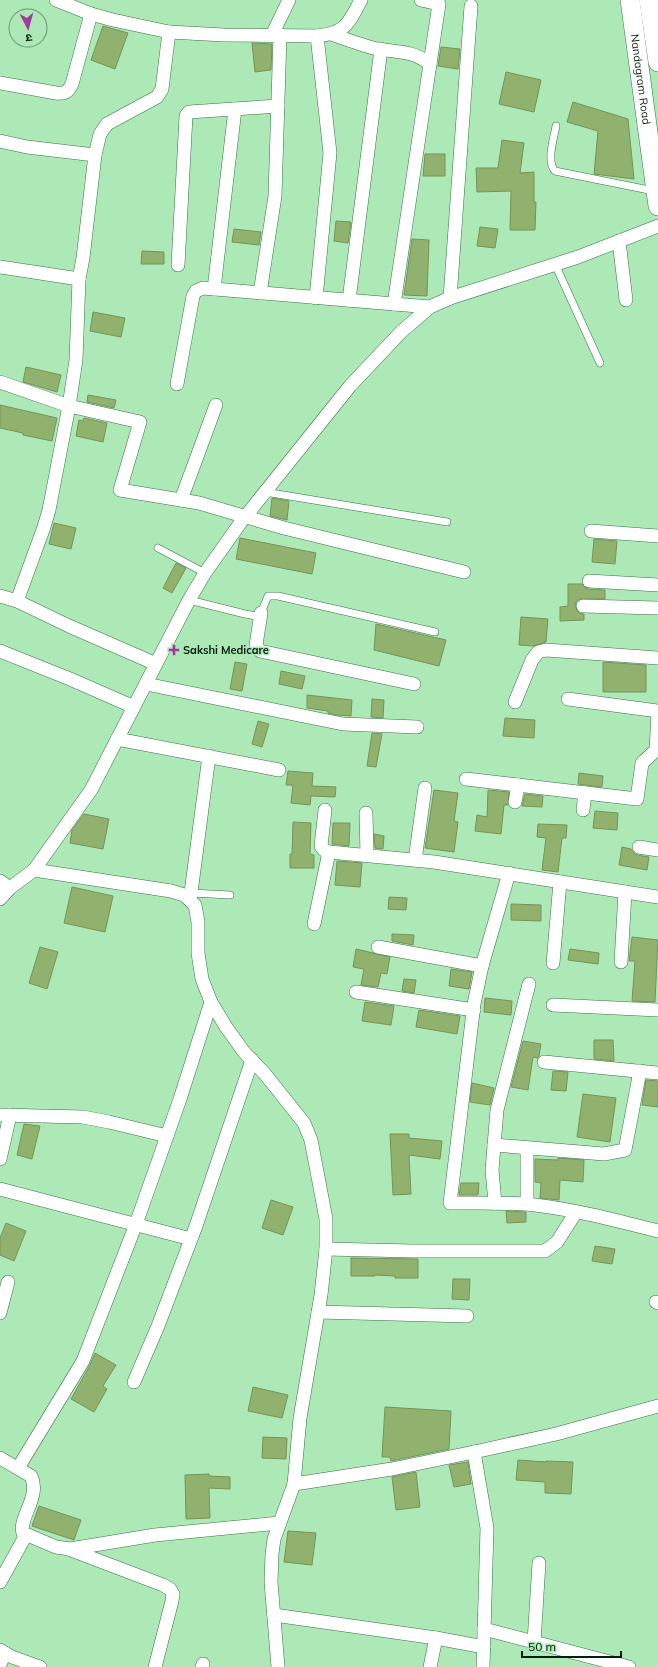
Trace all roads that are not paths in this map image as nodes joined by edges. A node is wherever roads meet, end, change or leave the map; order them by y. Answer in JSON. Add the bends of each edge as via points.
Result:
{"nodes":[{"id":1,"x":56,"y":0,"type":"edge"},
{"id":2,"x":289,"y":0,"type":"edge"},
{"id":3,"x":362,"y":0,"type":"edge"},
{"id":4,"x":421,"y":0,"type":"edge"},
{"id":5,"x":630,"y":0,"type":"edge"},
{"id":6,"x":649,"y":0,"type":"edge"},
{"id":7,"x":471,"y":6,"type":"dead end"},
{"id":8,"x":92,"y":14,"type":"junction"},
{"id":9,"x":169,"y":32,"type":"junction"},
{"id":10,"x":331,"y":34,"type":"junction"},
{"id":11,"x":276,"y":35,"type":"junction"},
{"id":12,"x":317,"y":36,"type":"junction"},
{"id":13,"x":654,"y":37,"type":"junction"},
{"id":14,"x":635,"y":40,"type":"junction"},
{"id":15,"x":381,"y":49,"type":"junction"},
{"id":16,"x":658,"y":62,"type":"edge"},
{"id":17,"x":430,"y":64,"type":"junction"},
{"id":18,"x":0,"y":84,"type":"edge"},
{"id":19,"x":278,"y":106,"type":"junction"},
{"id":20,"x":235,"y":109,"type":"junction"},
{"id":21,"x":556,"y":126,"type":"dead end"},
{"id":22,"x":0,"y":141,"type":"edge"},
{"id":23,"x":95,"y":155,"type":"junction"},
{"id":24,"x":657,"y":199,"type":"edge"},
{"id":25,"x":658,"y":226,"type":"edge"},
{"id":26,"x":619,"y":241,"type":"junction"},
{"id":27,"x":554,"y":264,"type":"junction"},
{"id":28,"x":178,"y":266,"type":"dead end"},
{"id":29,"x":0,"y":267,"type":"edge"},
{"id":30,"x":79,"y":279,"type":"junction"},
{"id":31,"x":214,"y":289,"type":"junction"},
{"id":32,"x":260,"y":293,"type":"junction"},
{"id":33,"x":316,"y":298,"type":"junction"},
{"id":34,"x":450,"y":298,"type":"junction"},
{"id":35,"x":350,"y":300,"type":"junction"},
{"id":36,"x":626,"y":300,"type":"dead end"},
{"id":37,"x":394,"y":304,"type":"junction"},
{"id":38,"x":430,"y":307,"type":"junction"},
{"id":39,"x":600,"y":363,"type":"dead end"},
{"id":40,"x":0,"y":382,"type":"edge"},
{"id":41,"x":177,"y":384,"type":"dead end"},
{"id":42,"x":216,"y":405,"type":"dead end"},
{"id":43,"x":69,"y":406,"type":"junction"},
{"id":44,"x":265,"y":492,"type":"junction"},
{"id":45,"x":181,"y":500,"type":"junction"},
{"id":46,"x":246,"y":517,"type":"junction"},
{"id":47,"x":447,"y":522,"type":"dead end"},
{"id":48,"x":591,"y":531,"type":"dead end"},
{"id":49,"x":658,"y":536,"type":"edge"},
{"id":50,"x":158,"y":548,"type":"dead end"},
{"id":51,"x":464,"y":572,"type":"dead end"},
{"id":52,"x":205,"y":573,"type":"junction"},
{"id":53,"x":589,"y":581,"type":"dead end"},
{"id":54,"x":658,"y":585,"type":"edge"},
{"id":55,"x":0,"y":596,"type":"edge"},
{"id":56,"x":189,"y":600,"type":"junction"},
{"id":57,"x":17,"y":601,"type":"junction"},
{"id":58,"x":583,"y":606,"type":"dead end"},
{"id":59,"x":658,"y":608,"type":"edge"},
{"id":60,"x":261,"y":613,"type":"junction"},
{"id":61,"x":435,"y":632,"type":"dead end"},
{"id":62,"x":0,"y":651,"type":"edge"},
{"id":63,"x":658,"y":658,"type":"edge"},
{"id":64,"x":156,"y":664,"type":"junction"},
{"id":65,"x":146,"y":684,"type":"junction"},
{"id":66,"x":414,"y":684,"type":"dead end"},
{"id":67,"x":568,"y":699,"type":"dead end"},
{"id":68,"x":515,"y":702,"type":"dead end"},
{"id":69,"x":134,"y":708,"type":"junction"},
{"id":70,"x":658,"y":712,"type":"edge"},
{"id":71,"x":417,"y":727,"type":"dead end"},
{"id":72,"x":117,"y":739,"type":"junction"},
{"id":73,"x":208,"y":756,"type":"junction"},
{"id":74,"x":279,"y":770,"type":"dead end"},
{"id":75,"x":466,"y":779,"type":"dead end"},
{"id":76,"x":518,"y":785,"type":"junction"},
{"id":77,"x":425,"y":788,"type":"dead end"},
{"id":78,"x":585,"y":793,"type":"junction"},
{"id":79,"x":515,"y":802,"type":"dead end"},
{"id":80,"x":325,"y":810,"type":"dead end"},
{"id":81,"x":583,"y":810,"type":"dead end"},
{"id":82,"x":366,"y":813,"type":"dead end"},
{"id":83,"x":639,"y":847,"type":"dead end"},
{"id":84,"x":658,"y":850,"type":"edge"},
{"id":85,"x":329,"y":852,"type":"junction"},
{"id":86,"x":367,"y":855,"type":"junction"},
{"id":87,"x":414,"y":860,"type":"junction"},
{"id":88,"x":34,"y":870,"type":"junction"},
{"id":89,"x":509,"y":873,"type":"junction"},
{"id":90,"x":560,"y":882,"type":"junction"},
{"id":91,"x":5,"y":884,"type":"edge"},
{"id":92,"x":625,"y":892,"type":"junction"},
{"id":93,"x":230,"y":895,"type":"dead end"},
{"id":94,"x":658,"y":896,"type":"edge"},
{"id":95,"x":191,"y":897,"type":"junction"},
{"id":96,"x":0,"y":899,"type":"edge"},
{"id":97,"x":314,"y":924,"type":"dead end"},
{"id":98,"x":378,"y":947,"type":"dead end"},
{"id":99,"x":621,"y":962,"type":"dead end"},
{"id":100,"x":553,"y":963,"type":"dead end"},
{"id":101,"x":482,"y":966,"type":"junction"},
{"id":102,"x":529,"y":984,"type":"dead end"},
{"id":103,"x":356,"y":992,"type":"dead end"},
{"id":104,"x":211,"y":1002,"type":"junction"},
{"id":105,"x":553,"y":1005,"type":"dead end"},
{"id":106,"x":474,"y":1010,"type":"junction"},
{"id":107,"x":658,"y":1010,"type":"edge"},
{"id":108,"x":252,"y":1060,"type":"junction"},
{"id":109,"x":544,"y":1062,"type":"dead end"},
{"id":110,"x":640,"y":1071,"type":"junction"},
{"id":111,"x":658,"y":1072,"type":"edge"},
{"id":112,"x":5,"y":1115,"type":"edge"},
{"id":113,"x":167,"y":1136,"type":"junction"},
{"id":114,"x":494,"y":1145,"type":"junction"},
{"id":115,"x":527,"y":1148,"type":"junction"},
{"id":116,"x":0,"y":1159,"type":"edge"},
{"id":117,"x":0,"y":1189,"type":"edge"},
{"id":118,"x":495,"y":1203,"type":"junction"},
{"id":119,"x":527,"y":1204,"type":"junction"},
{"id":120,"x":576,"y":1212,"type":"junction"},
{"id":121,"x":136,"y":1224,"type":"junction"},
{"id":122,"x":658,"y":1230,"type":"edge"},
{"id":123,"x":191,"y":1239,"type":"junction"},
{"id":124,"x":326,"y":1249,"type":"junction"},
{"id":125,"x":8,"y":1282,"type":"dead end"},
{"id":126,"x":318,"y":1312,"type":"junction"},
{"id":127,"x":0,"y":1313,"type":"edge"},
{"id":128,"x":467,"y":1316,"type":"dead end"},
{"id":129,"x":134,"y":1382,"type":"dead end"},
{"id":130,"x":658,"y":1406,"type":"edge"},
{"id":131,"x":474,"y":1452,"type":"junction"},
{"id":132,"x":0,"y":1458,"type":"edge"},
{"id":133,"x":18,"y":1468,"type":"junction"},
{"id":134,"x":294,"y":1484,"type":"junction"},
{"id":135,"x":279,"y":1523,"type":"junction"},
{"id":136,"x":26,"y":1535,"type":"junction"},
{"id":137,"x":70,"y":1549,"type":"junction"},
{"id":138,"x":539,"y":1563,"type":"dead end"},
{"id":139,"x":0,"y":1582,"type":"edge"},
{"id":140,"x":274,"y":1615,"type":"junction"},
{"id":141,"x":484,"y":1629,"type":"junction"},
{"id":142,"x":436,"y":1638,"type":"junction"},
{"id":143,"x":534,"y":1642,"type":"junction"},
{"id":144,"x":484,"y":1647,"type":"junction"},
{"id":145,"x":2,"y":1656,"type":"edge"},
{"id":146,"x":40,"y":1667,"type":"edge"},
{"id":147,"x":155,"y":1667,"type":"edge"},
{"id":148,"x":278,"y":1667,"type":"edge"},
{"id":149,"x":430,"y":1667,"type":"edge"},
{"id":150,"x":483,"y":1667,"type":"edge"},
{"id":151,"x":629,"y":1667,"type":"edge"}],
"edges":[{"from":1,"to":8,"type":"street"},
{"from":2,"to":11,"type":"street"},
{"from":3,"to":10,"type":"street","via":[[348,23],[340,31]]},
{"from":4,"to":17,"type":"street","via":[[439,4]]},
{"from":5,"to":14,"type":"street","name":"Nandagram Road"},
{"from":6,"to":13,"type":"street","name":"Nandagram Road"},
{"from":7,"to":34,"type":"street"},
{"from":8,"to":9,"type":"street"},
{"from":8,"to":18,"type":"street","via":[[69,91],[64,94]]},
{"from":9,"to":11,"type":"street"},
{"from":9,"to":23,"type":"street","via":[[162,89],[157,97],[107,124],[100,134]]},
{"from":10,"to":12,"type":"street"},
{"from":10,"to":15,"type":"street"},
{"from":11,"to":12,"type":"street"},
{"from":11,"to":19,"type":"street"},
{"from":12,"to":33,"type":"street","via":[[330,152]]},
{"from":13,"to":14,"type":"street"},
{"from":13,"to":16,"type":"street","name":"Nandagram Road"},
{"from":14,"to":24,"type":"street","name":"Nandagram Road"},
{"from":15,"to":17,"type":"street","via":[[408,53]]},
{"from":15,"to":35,"type":"street"},
{"from":17,"to":37,"type":"street"},
{"from":19,"to":20,"type":"street"},
{"from":19,"to":32,"type":"street","via":[[275,196]]},
{"from":20,"to":28,"type":"street","via":[[189,112],[186,116]]},
{"from":20,"to":31,"type":"street"},
{"from":21,"to":24,"type":"lane","via":[[551,160],[555,171]]},
{"from":22,"to":23,"type":"street"},
{"from":23,"to":30,"type":"street"},
{"from":25,"to":26,"type":"street"},
{"from":26,"to":27,"type":"street"},
{"from":26,"to":36,"type":"street"},
{"from":27,"to":34,"type":"street"},
{"from":27,"to":39,"type":"lane"},
{"from":29,"to":30,"type":"street"},
{"from":30,"to":43,"type":"street","via":[[76,360]]},
{"from":31,"to":32,"type":"street"},
{"from":31,"to":41,"type":"street","via":[[203,288],[193,296]]},
{"from":32,"to":33,"type":"street"},
{"from":33,"to":35,"type":"street"},
{"from":34,"to":38,"type":"street"},
{"from":35,"to":37,"type":"street"},
{"from":37,"to":38,"type":"street"},
{"from":38,"to":44,"type":"street","via":[[401,332],[350,386]]},
{"from":40,"to":43,"type":"street"},
{"from":42,"to":45,"type":"street"},
{"from":43,"to":45,"type":"street","via":[[140,422],[120,490]]},
{"from":43,"to":57,"type":"street","via":[[47,516]]},
{"from":44,"to":46,"type":"street"},
{"from":44,"to":47,"type":"lane"},
{"from":45,"to":46,"type":"street"},
{"from":46,"to":51,"type":"street"},
{"from":46,"to":52,"type":"street"},
{"from":48,"to":49,"type":"street"},
{"from":50,"to":52,"type":"lane"},
{"from":52,"to":56,"type":"street"},
{"from":53,"to":54,"type":"street"},
{"from":55,"to":57,"type":"street"},
{"from":56,"to":60,"type":"lane","via":[[257,616]]},
{"from":56,"to":64,"type":"street"},
{"from":57,"to":64,"type":"street"},
{"from":58,"to":59,"type":"street"},
{"from":60,"to":61,"type":"lane","via":[[268,596],[273,595]]},
{"from":60,"to":66,"type":"street","via":[[256,644],[260,650]]},
{"from":62,"to":69,"type":"street"},
{"from":63,"to":68,"type":"street","via":[[546,650],[538,652],[532,660]]},
{"from":64,"to":65,"type":"street"},
{"from":65,"to":69,"type":"street"},
{"from":65,"to":71,"type":"street","via":[[343,724]]},
{"from":67,"to":70,"type":"street"},
{"from":69,"to":72,"type":"street"},
{"from":70,"to":78,"type":"street","via":[[656,750],[642,763],[636,799]]},
{"from":72,"to":73,"type":"street"},
{"from":72,"to":88,"type":"street","via":[[91,790]]},
{"from":73,"to":74,"type":"street"},
{"from":73,"to":95,"type":"street"},
{"from":75,"to":76,"type":"street"},
{"from":76,"to":78,"type":"street"},
{"from":76,"to":79,"type":"street"},
{"from":77,"to":87,"type":"street"},
{"from":78,"to":81,"type":"street"},
{"from":80,"to":85,"type":"street","via":[[321,846]]},
{"from":82,"to":86,"type":"street"},
{"from":83,"to":84,"type":"street"},
{"from":85,"to":86,"type":"street"},
{"from":85,"to":97,"type":"street"},
{"from":86,"to":87,"type":"street"},
{"from":87,"to":89,"type":"street"},
{"from":88,"to":91,"type":"street"},
{"from":88,"to":95,"type":"street","via":[[171,891]]},
{"from":89,"to":90,"type":"street"},
{"from":89,"to":101,"type":"street"},
{"from":90,"to":92,"type":"street"},
{"from":90,"to":100,"type":"street"},
{"from":91,"to":96,"type":"street"},
{"from":92,"to":94,"type":"street"},
{"from":92,"to":99,"type":"street"},
{"from":93,"to":95,"type":"lane"},
{"from":95,"to":104,"type":"street","via":[[198,922],[198,953],[202,979]]},
{"from":98,"to":101,"type":"street"},
{"from":101,"to":106,"type":"street"},
{"from":102,"to":114,"type":"street","via":[[497,1110]]},
{"from":103,"to":106,"type":"street"},
{"from":104,"to":108,"type":"street","via":[[226,1027]]},
{"from":104,"to":113,"type":"street"},
{"from":105,"to":107,"type":"street"},
{"from":106,"to":118,"type":"street","via":[[450,1202]]},
{"from":108,"to":123,"type":"street"},
{"from":108,"to":124,"type":"street","via":[[304,1123],[311,1140],[326,1219]]},
{"from":109,"to":110,"type":"street"},
{"from":110,"to":111,"type":"street"},
{"from":110,"to":115,"type":"street","via":[[625,1150],[604,1154]]},
{"from":112,"to":113,"type":"street","via":[[82,1117]]},
{"from":112,"to":116,"type":"street"},
{"from":113,"to":121,"type":"street"},
{"from":114,"to":115,"type":"street"},
{"from":114,"to":118,"type":"street","via":[[492,1170]]},
{"from":115,"to":119,"type":"street"},
{"from":117,"to":121,"type":"street"},
{"from":118,"to":119,"type":"street"},
{"from":119,"to":120,"type":"street"},
{"from":120,"to":122,"type":"street"},
{"from":120,"to":124,"type":"street","via":[[557,1242],[545,1251],[412,1252]]},
{"from":121,"to":123,"type":"street"},
{"from":121,"to":133,"type":"street","via":[[83,1362]]},
{"from":123,"to":129,"type":"street"},
{"from":124,"to":126,"type":"street"},
{"from":125,"to":127,"type":"street"},
{"from":126,"to":128,"type":"street"},
{"from":126,"to":134,"type":"street","via":[[300,1418]]},
{"from":130,"to":131,"type":"street","via":[[556,1434]]},
{"from":131,"to":134,"type":"street","via":[[392,1469]]},
{"from":131,"to":141,"type":"street","via":[[488,1528]]},
{"from":132,"to":133,"type":"street"},
{"from":133,"to":136,"type":"street","via":[[31,1476],[34,1488],[22,1529]]},
{"from":134,"to":135,"type":"street"},
{"from":135,"to":137,"type":"street","via":[[155,1535]]},
{"from":135,"to":140,"type":"street","via":[[272,1554]]},
{"from":136,"to":137,"type":"street","via":[[56,1547]]},
{"from":136,"to":139,"type":"street"},
{"from":137,"to":147,"type":"street","via":[[170,1589],[173,1594],[172,1601]]},
{"from":138,"to":143,"type":"street"},
{"from":140,"to":142,"type":"street"},
{"from":140,"to":148,"type":"street"},
{"from":141,"to":143,"type":"street"},
{"from":141,"to":144,"type":"street"},
{"from":142,"to":144,"type":"street"},
{"from":142,"to":149,"type":"street"},
{"from":143,"to":151,"type":"street"},
{"from":144,"to":150,"type":"street"},
{"from":145,"to":146,"type":"street"}]}
